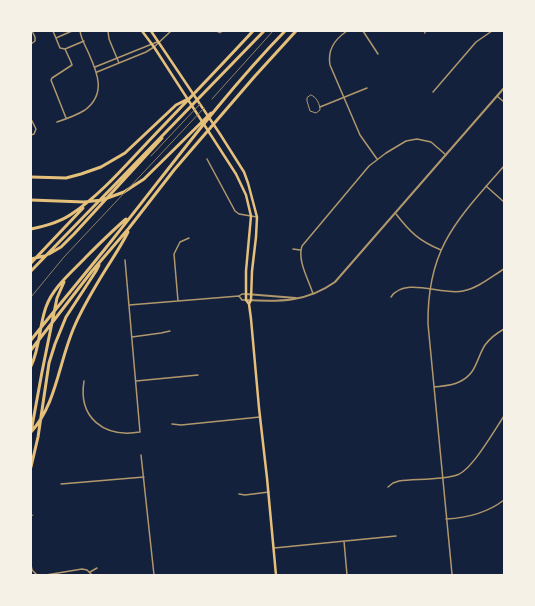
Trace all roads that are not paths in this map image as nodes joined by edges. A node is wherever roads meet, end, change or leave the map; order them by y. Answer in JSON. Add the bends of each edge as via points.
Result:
{"nodes":[{"id":1,"x":32,"y":31,"type":"edge"},
{"id":2,"x":53,"y":31,"type":"edge"},
{"id":3,"x":72,"y":31,"type":"edge"},
{"id":4,"x":80,"y":31,"type":"edge"},
{"id":5,"x":108,"y":31,"type":"edge"},
{"id":6,"x":142,"y":31,"type":"edge"},
{"id":7,"x":151,"y":31,"type":"edge"},
{"id":8,"x":171,"y":31,"type":"edge"},
{"id":9,"x":216,"y":31,"type":"edge"},
{"id":10,"x":223,"y":31,"type":"edge"},
{"id":11,"x":253,"y":31,"type":"edge"},
{"id":12,"x":264,"y":31,"type":"edge"},
{"id":13,"x":284,"y":31,"type":"edge"},
{"id":14,"x":296,"y":31,"type":"edge"},
{"id":15,"x":347,"y":31,"type":"edge"},
{"id":16,"x":363,"y":31,"type":"edge"},
{"id":17,"x":492,"y":31,"type":"edge"},
{"id":18,"x":56,"y":38,"type":"junction"},
{"id":19,"x":84,"y":41,"type":"junction"},
{"id":20,"x":159,"y":42,"type":"junction"},
{"id":21,"x":31,"y":44,"type":"edge"},
{"id":22,"x":153,"y":46,"type":"junction"},
{"id":23,"x":65,"y":49,"type":"junction"},
{"id":24,"x":378,"y":54,"type":"dead end"},
{"id":25,"x":117,"y":58,"type":"junction"},
{"id":26,"x":119,"y":63,"type":"junction"},
{"id":27,"x":95,"y":67,"type":"junction"},
{"id":28,"x":97,"y":72,"type":"junction"},
{"id":29,"x":367,"y":88,"type":"dead end"},
{"id":30,"x":504,"y":88,"type":"edge"},
{"id":31,"x":433,"y":92,"type":"dead end"},
{"id":32,"x":497,"y":96,"type":"junction"},
{"id":33,"x":191,"y":97,"type":"junction"},
{"id":34,"x":344,"y":97,"type":"junction"},
{"id":35,"x":504,"y":102,"type":"edge"},
{"id":36,"x":220,"y":104,"type":"junction"},
{"id":37,"x":320,"y":107,"type":"junction"},
{"id":38,"x":66,"y":118,"type":"junction"},
{"id":39,"x":31,"y":119,"type":"edge"},
{"id":40,"x":57,"y":122,"type":"dead end"},
{"id":41,"x":167,"y":130,"type":"junction"},
{"id":42,"x":31,"y":135,"type":"edge"},
{"id":43,"x":446,"y":155,"type":"junction"},
{"id":44,"x":207,"y":159,"type":"dead end"},
{"id":45,"x":377,"y":159,"type":"junction"},
{"id":46,"x":504,"y":166,"type":"edge"},
{"id":47,"x":31,"y":177,"type":"edge"},
{"id":48,"x":486,"y":186,"type":"junction"},
{"id":49,"x":98,"y":192,"type":"junction"},
{"id":50,"x":31,"y":200,"type":"edge"},
{"id":51,"x":504,"y":202,"type":"edge"},
{"id":52,"x":396,"y":214,"type":"junction"},
{"id":53,"x":131,"y":216,"type":"junction"},
{"id":54,"x":251,"y":216,"type":"junction"},
{"id":55,"x":256,"y":217,"type":"junction"},
{"id":56,"x":129,"y":228,"type":"junction"},
{"id":57,"x":31,"y":229,"type":"edge"},
{"id":58,"x":189,"y":238,"type":"dead end"},
{"id":59,"x":293,"y":249,"type":"dead end"},
{"id":60,"x":300,"y":250,"type":"junction"},
{"id":61,"x":440,"y":250,"type":"junction"},
{"id":62,"x":31,"y":259,"type":"edge"},
{"id":63,"x":125,"y":260,"type":"dead end"},
{"id":64,"x":101,"y":261,"type":"junction"},
{"id":65,"x":31,"y":263,"type":"edge"},
{"id":66,"x":75,"y":269,"type":"junction"},
{"id":67,"x":504,"y":269,"type":"edge"},
{"id":68,"x":31,"y":271,"type":"edge"},
{"id":69,"x":429,"y":289,"type":"junction"},
{"id":70,"x":246,"y":294,"type":"junction"},
{"id":71,"x":251,"y":294,"type":"junction"},
{"id":72,"x":314,"y":294,"type":"junction"},
{"id":73,"x":239,"y":296,"type":"junction"},
{"id":74,"x":391,"y":297,"type":"dead end"},
{"id":75,"x":299,"y":298,"type":"junction"},
{"id":76,"x":246,"y":300,"type":"junction"},
{"id":77,"x":251,"y":300,"type":"junction"},
{"id":78,"x":178,"y":301,"type":"junction"},
{"id":79,"x":249,"y":304,"type":"junction"},
{"id":80,"x":129,"y":305,"type":"junction"},
{"id":81,"x":504,"y":329,"type":"edge"},
{"id":82,"x":170,"y":331,"type":"dead end"},
{"id":83,"x":132,"y":337,"type":"junction"},
{"id":84,"x":31,"y":340,"type":"edge"},
{"id":85,"x":31,"y":350,"type":"edge"},
{"id":86,"x":31,"y":366,"type":"edge"},
{"id":87,"x":198,"y":375,"type":"dead end"},
{"id":88,"x":84,"y":381,"type":"dead end"},
{"id":89,"x":136,"y":381,"type":"junction"},
{"id":90,"x":434,"y":387,"type":"junction"},
{"id":91,"x":504,"y":416,"type":"edge"},
{"id":92,"x":260,"y":417,"type":"junction"},
{"id":93,"x":172,"y":424,"type":"dead end"},
{"id":94,"x":31,"y":432,"type":"edge"},
{"id":95,"x":142,"y":455,"type":"dead end"},
{"id":96,"x":31,"y":466,"type":"edge"},
{"id":97,"x":144,"y":477,"type":"junction"},
{"id":98,"x":442,"y":478,"type":"junction"},
{"id":99,"x":61,"y":484,"type":"dead end"},
{"id":100,"x":388,"y":487,"type":"dead end"},
{"id":101,"x":269,"y":492,"type":"junction"},
{"id":102,"x":239,"y":494,"type":"dead end"},
{"id":103,"x":504,"y":500,"type":"edge"},
{"id":104,"x":446,"y":520,"type":"junction"},
{"id":105,"x":396,"y":536,"type":"dead end"},
{"id":106,"x":344,"y":541,"type":"junction"},
{"id":107,"x":274,"y":548,"type":"junction"},
{"id":108,"x":31,"y":565,"type":"edge"},
{"id":109,"x":97,"y":568,"type":"dead end"},
{"id":110,"x":90,"y":572,"type":"junction"},
{"id":111,"x":452,"y":574,"type":"edge"},
{"id":112,"x":37,"y":575,"type":"edge"},
{"id":113,"x":46,"y":575,"type":"edge"},
{"id":114,"x":92,"y":575,"type":"edge"},
{"id":115,"x":154,"y":575,"type":"edge"},
{"id":116,"x":276,"y":575,"type":"edge"},
{"id":117,"x":347,"y":575,"type":"edge"}],
"edges":[{"from":1,"to":21,"type":"street","via":[[35,42]]},
{"from":2,"to":18,"type":"street"},
{"from":3,"to":18,"type":"street"},
{"from":4,"to":19,"type":"street"},
{"from":5,"to":25,"type":"street"},
{"from":6,"to":22,"type":"main road"},
{"from":7,"to":20,"type":"main road"},
{"from":8,"to":20,"type":"street"},
{"from":9,"to":10,"type":"lane"},
{"from":11,"to":33,"type":"highway"},
{"from":12,"to":41,"type":"highway"},
{"from":13,"to":36,"type":"highway"},
{"from":14,"to":56,"type":"highway","via":[[174,170]]},
{"from":15,"to":34,"type":"street","via":[[334,42],[329,59]]},
{"from":16,"to":24,"type":"street"},
{"from":17,"to":31,"type":"street","via":[[476,42]]},
{"from":18,"to":23,"type":"street","via":[[60,48]]},
{"from":19,"to":23,"type":"street"},
{"from":19,"to":27,"type":"street"},
{"from":20,"to":22,"type":"street"},
{"from":20,"to":55,"type":"main road","via":[[244,172],[251,190]]},
{"from":22,"to":25,"type":"street"},
{"from":22,"to":26,"type":"street","via":[[146,52]]},
{"from":22,"to":54,"type":"main road","via":[[236,174],[243,187]]},
{"from":23,"to":38,"type":"street","via":[[72,66],[52,78],[51,82]]},
{"from":25,"to":26,"type":"street"},
{"from":25,"to":27,"type":"street"},
{"from":26,"to":28,"type":"street"},
{"from":27,"to":28,"type":"street"},
{"from":28,"to":38,"type":"street","via":[[99,86],[95,99],[84,110]]},
{"from":29,"to":34,"type":"street"},
{"from":30,"to":32,"type":"street"},
{"from":32,"to":35,"type":"street"},
{"from":32,"to":43,"type":"street"},
{"from":33,"to":47,"type":"highway","via":[[176,105],[125,153],[100,167],[66,178]]},
{"from":33,"to":49,"type":"highway"},
{"from":34,"to":37,"type":"street"},
{"from":34,"to":45,"type":"street","via":[[360,135]]},
{"from":36,"to":50,"type":"highway","via":[[144,179],[117,195],[76,202]]},
{"from":36,"to":53,"type":"highway"},
{"from":37,"to":37,"type":"lane","via":[[314,96],[308,97],[312,112],[318,113]]},
{"from":38,"to":40,"type":"street"},
{"from":39,"to":42,"type":"street","via":[[36,129]]},
{"from":41,"to":62,"type":"highway","via":[[158,144],[61,247],[42,257]]},
{"from":41,"to":68,"type":"highway"},
{"from":43,"to":45,"type":"street","via":[[431,142],[417,139],[406,141]]},
{"from":43,"to":52,"type":"street"},
{"from":44,"to":54,"type":"street","via":[[235,211]]},
{"from":45,"to":60,"type":"street"},
{"from":46,"to":48,"type":"street"},
{"from":48,"to":51,"type":"street"},
{"from":48,"to":61,"type":"street","via":[[456,223]]},
{"from":49,"to":57,"type":"highway","via":[[65,218],[50,225]]},
{"from":49,"to":65,"type":"highway"},
{"from":52,"to":61,"type":"street","via":[[412,234]]},
{"from":52,"to":72,"type":"street","via":[[340,278]]},
{"from":53,"to":66,"type":"highway","via":[[115,228]]},
{"from":53,"to":84,"type":"highway"},
{"from":54,"to":55,"type":"street"},
{"from":54,"to":70,"type":"main road"},
{"from":55,"to":71,"type":"main road"},
{"from":56,"to":64,"type":"highway"},
{"from":56,"to":94,"type":"highway","via":[[79,317],[68,342],[46,411]]},
{"from":58,"to":78,"type":"street","via":[[180,242],[174,254]]},
{"from":59,"to":60,"type":"street"},
{"from":60,"to":72,"type":"street"},
{"from":61,"to":69,"type":"street"},
{"from":63,"to":80,"type":"street"},
{"from":64,"to":85,"type":"highway"},
{"from":64,"to":96,"type":"highway","via":[[66,317],[55,344],[49,363]]},
{"from":66,"to":86,"type":"highway","via":[[51,296],[43,316]]},
{"from":66,"to":94,"type":"highway","via":[[62,285],[58,298]]},
{"from":67,"to":69,"type":"street","via":[[463,291]]},
{"from":69,"to":74,"type":"street","via":[[403,288]]},
{"from":69,"to":90,"type":"street","via":[[428,324]]},
{"from":70,"to":71,"type":"street"},
{"from":70,"to":73,"type":"street"},
{"from":70,"to":76,"type":"main road"},
{"from":71,"to":75,"type":"street"},
{"from":71,"to":77,"type":"main road"},
{"from":72,"to":75,"type":"street"},
{"from":73,"to":76,"type":"street"},
{"from":73,"to":78,"type":"street"},
{"from":75,"to":77,"type":"street","via":[[288,301]]},
{"from":76,"to":77,"type":"street"},
{"from":76,"to":79,"type":"main road"},
{"from":77,"to":79,"type":"main road"},
{"from":78,"to":80,"type":"street"},
{"from":79,"to":92,"type":"main road"},
{"from":80,"to":83,"type":"street"},
{"from":81,"to":90,"type":"street","via":[[491,338],[473,371],[465,379],[451,385]]},
{"from":82,"to":83,"type":"street"},
{"from":83,"to":89,"type":"street"},
{"from":87,"to":89,"type":"street"},
{"from":88,"to":89,"type":"street","via":[[84,402],[96,423],[106,430],[130,434],[140,432]]},
{"from":90,"to":98,"type":"street"},
{"from":91,"to":98,"type":"street","via":[[468,468],[457,475]]},
{"from":92,"to":93,"type":"street"},
{"from":92,"to":101,"type":"main road"},
{"from":95,"to":97,"type":"street"},
{"from":97,"to":99,"type":"street"},
{"from":97,"to":115,"type":"street"},
{"from":98,"to":100,"type":"street","via":[[399,481]]},
{"from":98,"to":104,"type":"street"},
{"from":101,"to":102,"type":"street"},
{"from":101,"to":107,"type":"main road"},
{"from":103,"to":104,"type":"street","via":[[479,514]]},
{"from":104,"to":111,"type":"street"},
{"from":105,"to":106,"type":"street"},
{"from":106,"to":107,"type":"street"},
{"from":106,"to":117,"type":"street"},
{"from":107,"to":116,"type":"main road"},
{"from":108,"to":112,"type":"street"},
{"from":109,"to":110,"type":"street"},
{"from":110,"to":113,"type":"street","via":[[82,569]]},
{"from":110,"to":114,"type":"street"}]}
